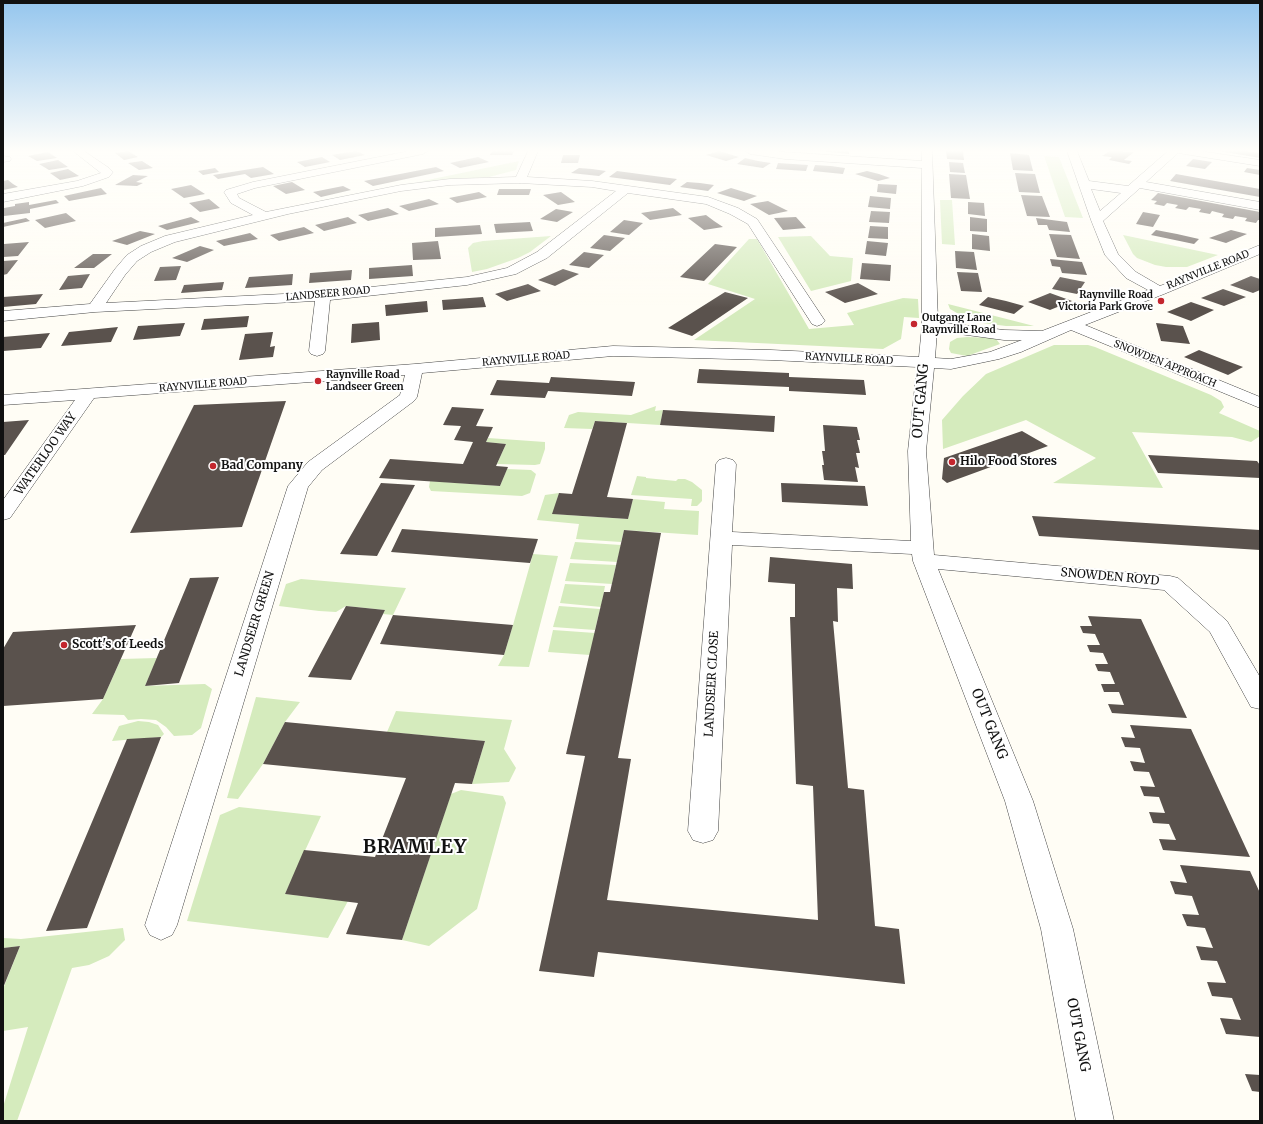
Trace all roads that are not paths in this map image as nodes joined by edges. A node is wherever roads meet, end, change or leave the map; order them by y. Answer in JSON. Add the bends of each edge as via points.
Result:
{"nodes":[{"id":1,"x":241,"y":203,"type":"edge"},
{"id":2,"x":321,"y":203,"type":"edge"},
{"id":3,"x":609,"y":203,"type":"edge"},
{"id":4,"x":714,"y":203,"type":"edge"},
{"id":5,"x":928,"y":203,"type":"edge"},
{"id":6,"x":1091,"y":203,"type":"edge"},
{"id":7,"x":1116,"y":203,"type":"edge"},
{"id":8,"x":1243,"y":203,"type":"edge"},
{"id":9,"x":1260,"y":206,"type":"edge"},
{"id":10,"x":264,"y":216,"type":"junction"},
{"id":11,"x":1097,"y":220,"type":"junction"},
{"id":12,"x":1260,"y":249,"type":"edge"},
{"id":13,"x":1160,"y":291,"type":"junction"},
{"id":14,"x":323,"y":296,"type":"junction"},
{"id":15,"x":95,"y":308,"type":"junction"},
{"id":16,"x":3,"y":316,"type":"edge"},
{"id":17,"x":817,"y":321,"type":"dead end"},
{"id":18,"x":1071,"y":324,"type":"junction"},
{"id":19,"x":930,"y":326,"type":"junction"},
{"id":20,"x":1045,"y":335,"type":"junction"},
{"id":21,"x":317,"y":351,"type":"dead end"},
{"id":22,"x":925,"y":363,"type":"junction"},
{"id":23,"x":415,"y":368,"type":"junction"},
{"id":24,"x":88,"y":394,"type":"junction"},
{"id":25,"x":3,"y":400,"type":"edge"},
{"id":26,"x":1260,"y":403,"type":"edge"},
{"id":27,"x":726,"y":464,"type":"dead end"},
{"id":28,"x":3,"y":514,"type":"edge"},
{"id":29,"x":721,"y":538,"type":"junction"},
{"id":30,"x":924,"y":555,"type":"junction"},
{"id":31,"x":1260,"y":700,"type":"edge"},
{"id":32,"x":703,"y":831,"type":"dead end"},
{"id":33,"x":161,"y":925,"type":"dead end"},
{"id":34,"x":1095,"y":1121,"type":"edge"}],
"edges":[{"from":1,"to":10,"type":"street"},
{"from":2,"to":10,"type":"street"},
{"from":3,"to":14,"type":"street","name":"LANDSEER ROAD","via":[[542,255],[511,270],[467,281]]},
{"from":4,"to":17,"type":"street","via":[[753,222]]},
{"from":5,"to":19,"type":"street","name":"OUT GANG"},
{"from":6,"to":11,"type":"street"},
{"from":7,"to":11,"type":"street"},
{"from":8,"to":9,"type":"street"},
{"from":10,"to":15,"type":"street","via":[[176,238],[146,249],[132,258]]},
{"from":11,"to":13,"type":"street","via":[[1112,255],[1131,275]]},
{"from":12,"to":13,"type":"street","name":"RAYNVILLE ROAD"},
{"from":13,"to":18,"type":"street","name":"RAYNVILLE ROAD"},
{"from":14,"to":15,"type":"street","name":"LANDSEER ROAD"},
{"from":14,"to":21,"type":"street"},
{"from":15,"to":16,"type":"street","name":"LANDSEER ROAD"},
{"from":18,"to":20,"type":"street","name":"RAYNVILLE ROAD"},
{"from":18,"to":26,"type":"street","name":"SNOWDEN APPROACH"},
{"from":19,"to":20,"type":"street","name":"RAYNVILLE ROAD","via":[[1004,335]]},
{"from":19,"to":22,"type":"street","name":"OUT GANG"},
{"from":20,"to":22,"type":"street","name":"RAYNVILLE ROAD","via":[[993,356],[951,364]]},
{"from":22,"to":23,"type":"street","name":"RAYNVILLE ROAD","via":[[771,355],[613,351]]},
{"from":22,"to":30,"type":"street","name":"OUT GANG","via":[[917,451]]},
{"from":23,"to":24,"type":"street","name":"RAYNVILLE ROAD"},
{"from":23,"to":33,"type":"street","name":"LANDSEER GREEN","via":[[408,397],[315,466],[298,486]]},
{"from":24,"to":25,"type":"street","name":"RAYNVILLE ROAD"},
{"from":24,"to":28,"type":"street","name":"WATERLOO WAY"},
{"from":27,"to":29,"type":"street","name":"LANDSEER CLOSE"},
{"from":29,"to":30,"type":"street"},
{"from":29,"to":32,"type":"street","name":"LANDSEER CLOSE"},
{"from":30,"to":31,"type":"street","name":"SNOWDEN ROYD","via":[[1170,583],[1219,627]]},
{"from":30,"to":34,"type":"street","name":"OUT GANG","via":[[1019,801],[1057,929]]}]}
